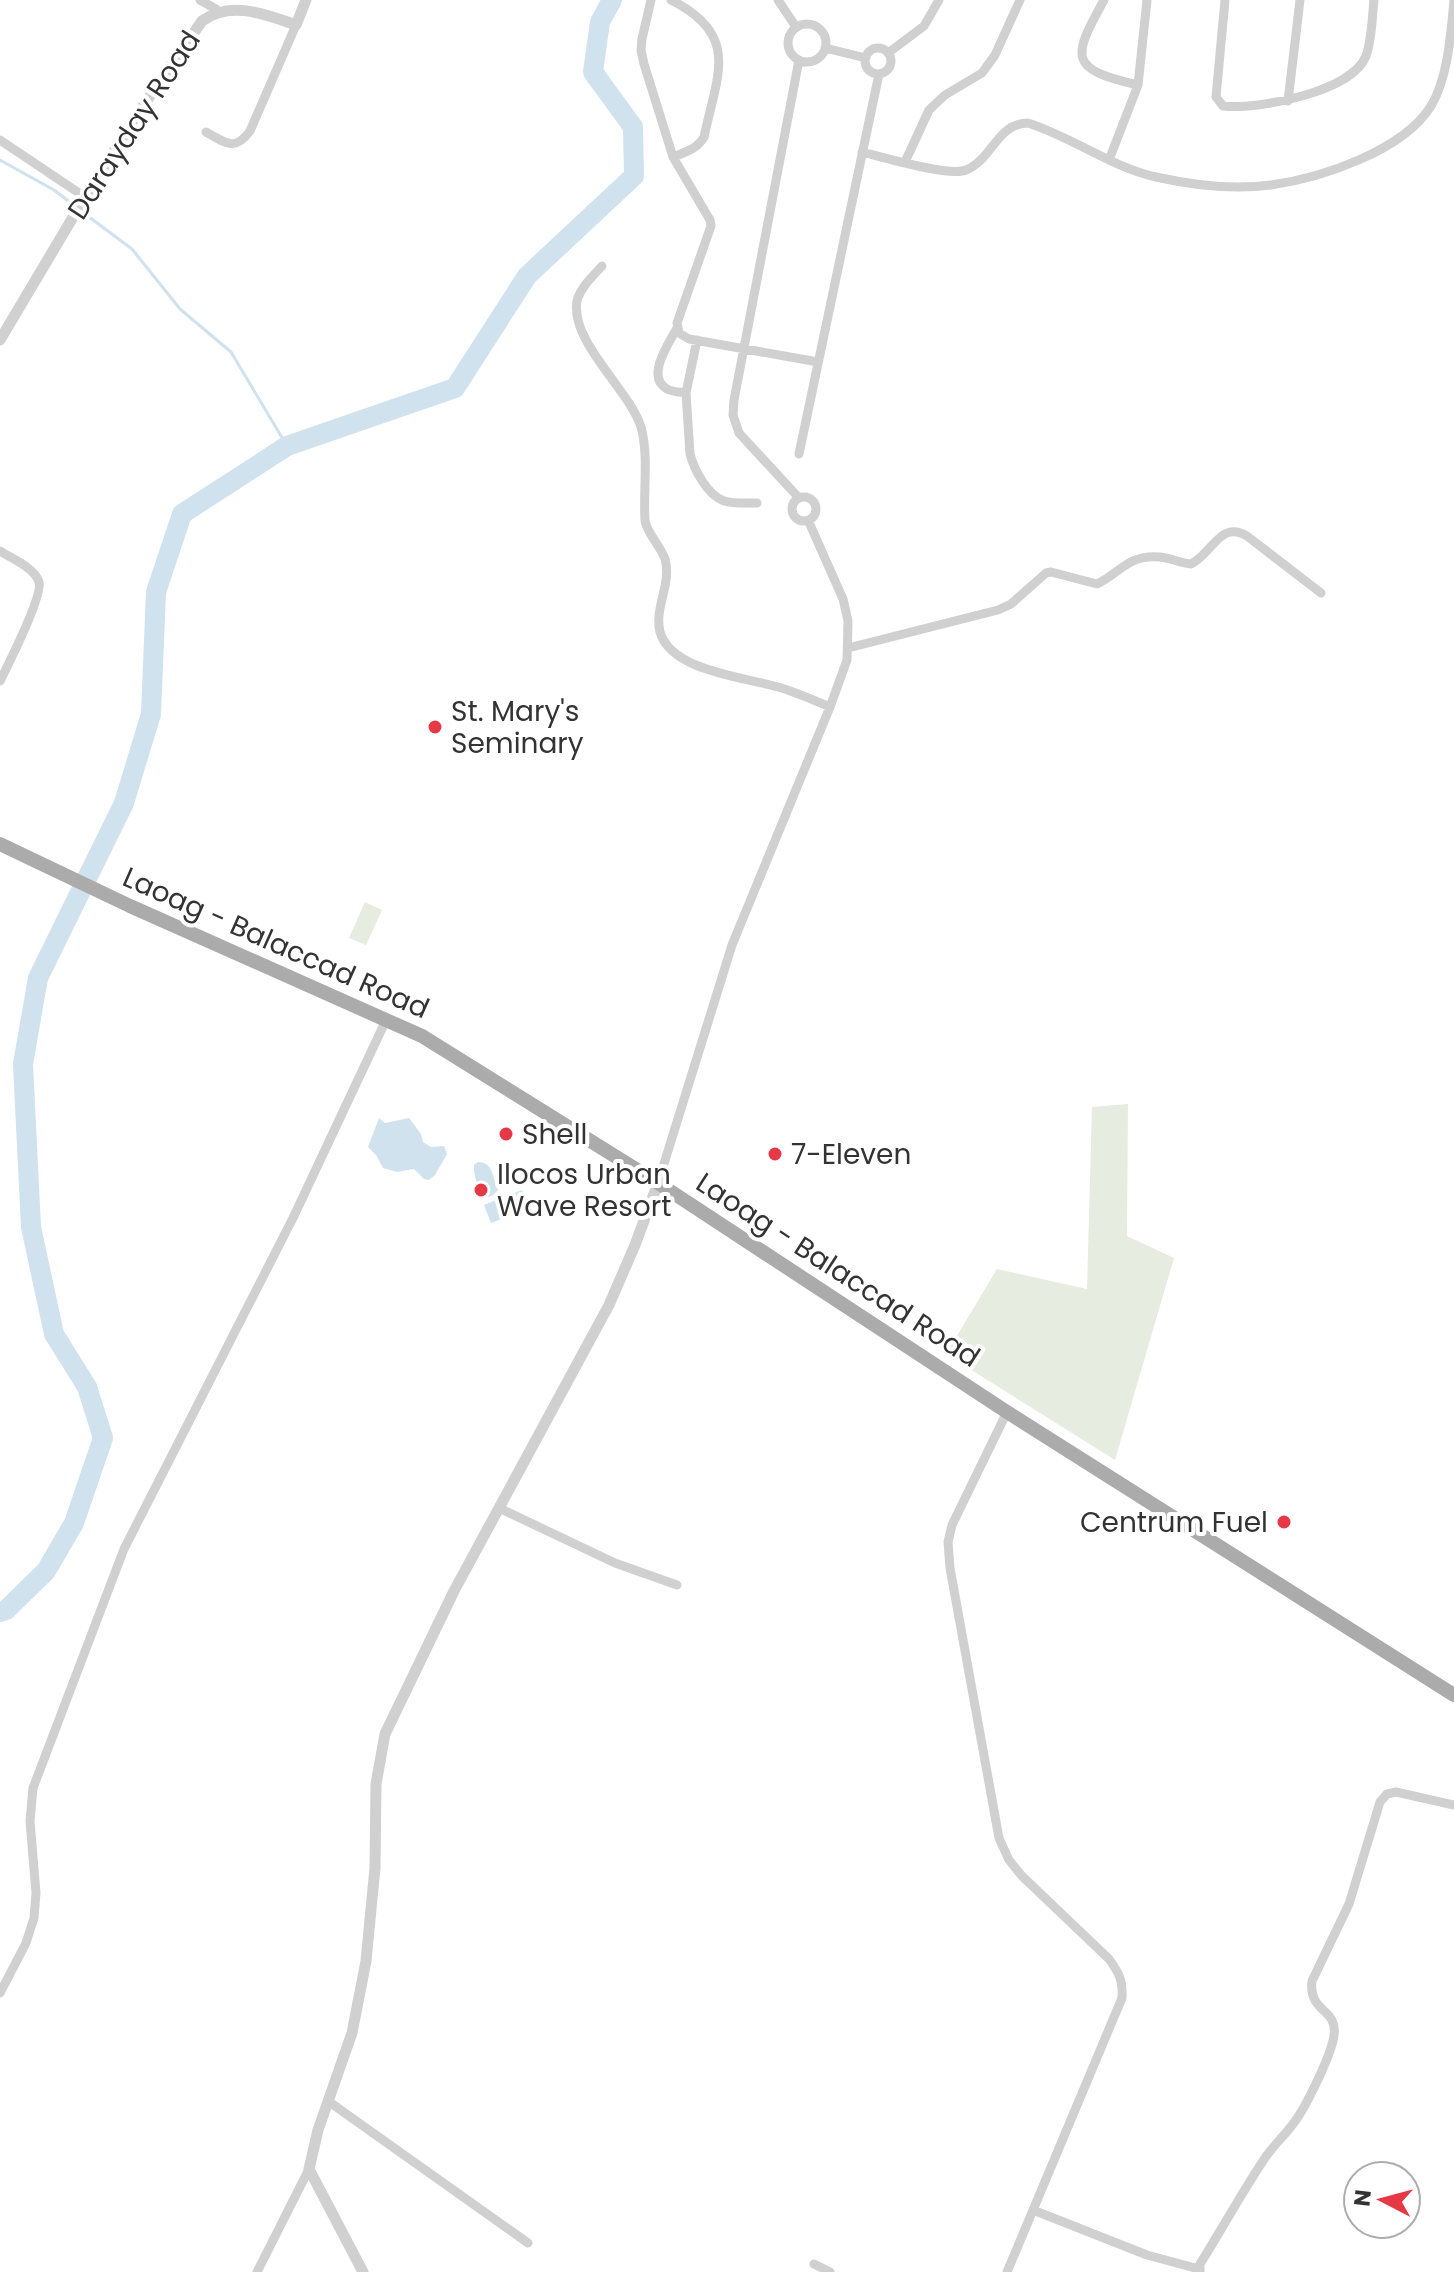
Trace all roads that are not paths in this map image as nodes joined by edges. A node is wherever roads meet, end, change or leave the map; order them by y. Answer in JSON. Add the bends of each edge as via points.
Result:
{"nodes":[{"id":1,"x":200,"y":0,"type":"edge"},
{"id":2,"x":306,"y":0,"type":"edge"},
{"id":3,"x":651,"y":0,"type":"edge"},
{"id":4,"x":671,"y":0,"type":"edge"},
{"id":5,"x":778,"y":0,"type":"edge"},
{"id":6,"x":939,"y":0,"type":"edge"},
{"id":7,"x":1020,"y":0,"type":"edge"},
{"id":8,"x":1104,"y":0,"type":"edge"},
{"id":9,"x":1147,"y":0,"type":"edge"},
{"id":10,"x":1225,"y":0,"type":"edge"},
{"id":11,"x":1300,"y":0,"type":"edge"},
{"id":12,"x":1374,"y":0,"type":"edge"},
{"id":13,"x":1454,"y":0,"type":"edge"},
{"id":14,"x":216,"y":9,"type":"junction"},
{"id":15,"x":296,"y":25,"type":"junction"},
{"id":16,"x":796,"y":27,"type":"junction"},
{"id":17,"x":825,"y":48,"type":"junction"},
{"id":18,"x":888,"y":53,"type":"junction"},
{"id":19,"x":866,"y":58,"type":"junction"},
{"id":20,"x":799,"y":60,"type":"junction"},
{"id":21,"x":879,"y":74,"type":"junction"},
{"id":22,"x":1138,"y":85,"type":"junction"},
{"id":23,"x":1288,"y":101,"type":"junction"},
{"id":24,"x":206,"y":132,"type":"dead end"},
{"id":25,"x":0,"y":140,"type":"edge"},
{"id":26,"x":862,"y":152,"type":"junction"},
{"id":27,"x":673,"y":157,"type":"junction"},
{"id":28,"x":1109,"y":160,"type":"junction"},
{"id":29,"x":905,"y":162,"type":"junction"},
{"id":30,"x":83,"y":199,"type":"junction"},
{"id":31,"x":602,"y":266,"type":"dead end"},
{"id":32,"x":677,"y":328,"type":"junction"},
{"id":33,"x":0,"y":340,"type":"edge"},
{"id":34,"x":697,"y":340,"type":"junction"},
{"id":35,"x":743,"y":348,"type":"junction"},
{"id":36,"x":818,"y":362,"type":"junction"},
{"id":37,"x":686,"y":393,"type":"junction"},
{"id":38,"x":799,"y":454,"type":"dead end"},
{"id":39,"x":799,"y":498,"type":"junction"},
{"id":40,"x":757,"y":503,"type":"dead end"},
{"id":41,"x":808,"y":520,"type":"junction"},
{"id":42,"x":0,"y":551,"type":"edge"},
{"id":43,"x":1321,"y":593,"type":"dead end"},
{"id":44,"x":848,"y":648,"type":"junction"},
{"id":45,"x":0,"y":681,"type":"edge"},
{"id":46,"x":830,"y":707,"type":"junction"},
{"id":47,"x":0,"y":844,"type":"edge"},
{"id":48,"x":387,"y":1018,"type":"junction"},
{"id":49,"x":658,"y":1183,"type":"junction"},
{"id":50,"x":1007,"y":1412,"type":"junction"},
{"id":51,"x":499,"y":1508,"type":"junction"},
{"id":52,"x":677,"y":1585,"type":"dead end"},
{"id":53,"x":1454,"y":1695,"type":"edge"},
{"id":54,"x":1454,"y":1805,"type":"edge"},
{"id":55,"x":0,"y":1993,"type":"edge"},
{"id":56,"x":328,"y":2101,"type":"junction"},
{"id":57,"x":309,"y":2169,"type":"junction"},
{"id":58,"x":1033,"y":2210,"type":"junction"},
{"id":59,"x":528,"y":2243,"type":"dead end"},
{"id":60,"x":814,"y":2264,"type":"dead end"},
{"id":61,"x":1199,"y":2270,"type":"edge"},
{"id":62,"x":257,"y":2272,"type":"edge"},
{"id":63,"x":363,"y":2272,"type":"edge"},
{"id":64,"x":830,"y":2272,"type":"edge"},
{"id":65,"x":1007,"y":2272,"type":"edge"}],
"edges":[{"from":1,"to":14,"type":"street"},
{"from":2,"to":15,"type":"street"},
{"from":3,"to":27,"type":"street","via":[[641,50]]},
{"from":4,"to":27,"type":"street","via":[[702,18],[719,55],[704,137],[693,149]]},
{"from":5,"to":16,"type":"street"},
{"from":6,"to":18,"type":"street","via":[[924,26]]},
{"from":7,"to":29,"type":"street","via":[[995,55],[982,73],[929,110]]},
{"from":8,"to":22,"type":"street","via":[[1087,32],[1082,57],[1096,74]]},
{"from":9,"to":22,"type":"street"},
{"from":10,"to":23,"type":"street","via":[[1219,102],[1234,108]]},
{"from":11,"to":23,"type":"street"},
{"from":12,"to":23,"type":"street","via":[[1367,50],[1359,66],[1338,81]]},
{"from":13,"to":28,"type":"street","via":[[1443,78],[1429,109],[1393,142],[1365,157],[1304,179],[1232,186],[1156,177]]},
{"from":14,"to":15,"type":"street","name":"Darayday Road","via":[[239,7]]},
{"from":14,"to":30,"type":"street","name":"Darayday Road","via":[[202,21]]},
{"from":15,"to":24,"type":"street","via":[[242,141],[233,144]]},
{"from":16,"to":17,"type":"street","via":[[815,26],[824,35]]},
{"from":16,"to":20,"type":"street","via":[[788,45]]},
{"from":17,"to":19,"type":"street"},
{"from":17,"to":20,"type":"street","via":[[817,59]]},
{"from":18,"to":19,"type":"street","via":[[873,49]]},
{"from":18,"to":21,"type":"street","via":[[891,63]]},
{"from":19,"to":21,"type":"street","via":[[868,69]]},
{"from":20,"to":35,"type":"street"},
{"from":21,"to":26,"type":"street"},
{"from":22,"to":28,"type":"street"},
{"from":25,"to":30,"type":"street"},
{"from":26,"to":29,"type":"street"},
{"from":26,"to":36,"type":"street"},
{"from":27,"to":32,"type":"street","via":[[711,226]]},
{"from":28,"to":29,"type":"street","via":[[1038,126],[1020,123],[1007,128],[969,169],[950,171]]},
{"from":30,"to":33,"type":"street","name":"Darayday Road"},
{"from":31,"to":46,"type":"street","via":[[577,300],[579,322],[642,430],[645,521],[667,570],[658,619],[664,643],[687,662]]},
{"from":32,"to":34,"type":"street"},
{"from":32,"to":37,"type":"street","via":[[662,355],[659,379],[670,391]]},
{"from":34,"to":35,"type":"street"},
{"from":34,"to":37,"type":"street"},
{"from":35,"to":36,"type":"street"},
{"from":35,"to":39,"type":"street","via":[[734,425]]},
{"from":36,"to":38,"type":"street"},
{"from":37,"to":40,"type":"street","via":[[690,454],[697,473],[722,501]]},
{"from":39,"to":41,"type":"street","via":[[793,514]]},
{"from":39,"to":41,"type":"street","via":[[815,504],[815,514]]},
{"from":41,"to":44,"type":"street","via":[[843,599]]},
{"from":42,"to":45,"type":"street","via":[[40,585]]},
{"from":43,"to":44,"type":"street","via":[[1232,530],[1191,564],[1139,558],[1097,584],[1046,573],[998,610]]},
{"from":44,"to":46,"type":"street"},
{"from":46,"to":49,"type":"street","via":[[732,945]]},
{"from":47,"to":48,"type":"main road","name":"Laoag - Balaccad Road"},
{"from":48,"to":49,"type":"main road","name":"Laoag - Balaccad Road"},
{"from":48,"to":55,"type":"street","via":[[293,1218],[124,1549],[33,1788],[34,1918]]},
{"from":49,"to":50,"type":"main road","name":"Laoag - Balaccad Road"},
{"from":49,"to":51,"type":"street","via":[[609,1305]]},
{"from":50,"to":53,"type":"main road","name":"Laoag - Balaccad Road"},
{"from":50,"to":58,"type":"street","via":[[948,1542],[999,1838],[1022,1876],[1109,1959],[1123,1984],[1122,1998]]},
{"from":51,"to":52,"type":"street","via":[[615,1563]]},
{"from":51,"to":56,"type":"street","via":[[385,1734],[376,1784],[366,1961],[352,2033]]},
{"from":54,"to":61,"type":"street","via":[[1396,1792],[1380,1802],[1349,1904],[1312,1981],[1313,1999],[1334,2022],[1331,2047],[1301,2113],[1267,2155]]},
{"from":56,"to":57,"type":"street"},
{"from":56,"to":59,"type":"street"},
{"from":57,"to":62,"type":"street"},
{"from":57,"to":63,"type":"street"},
{"from":58,"to":61,"type":"street"},
{"from":58,"to":65,"type":"street"},
{"from":60,"to":64,"type":"street"}]}
